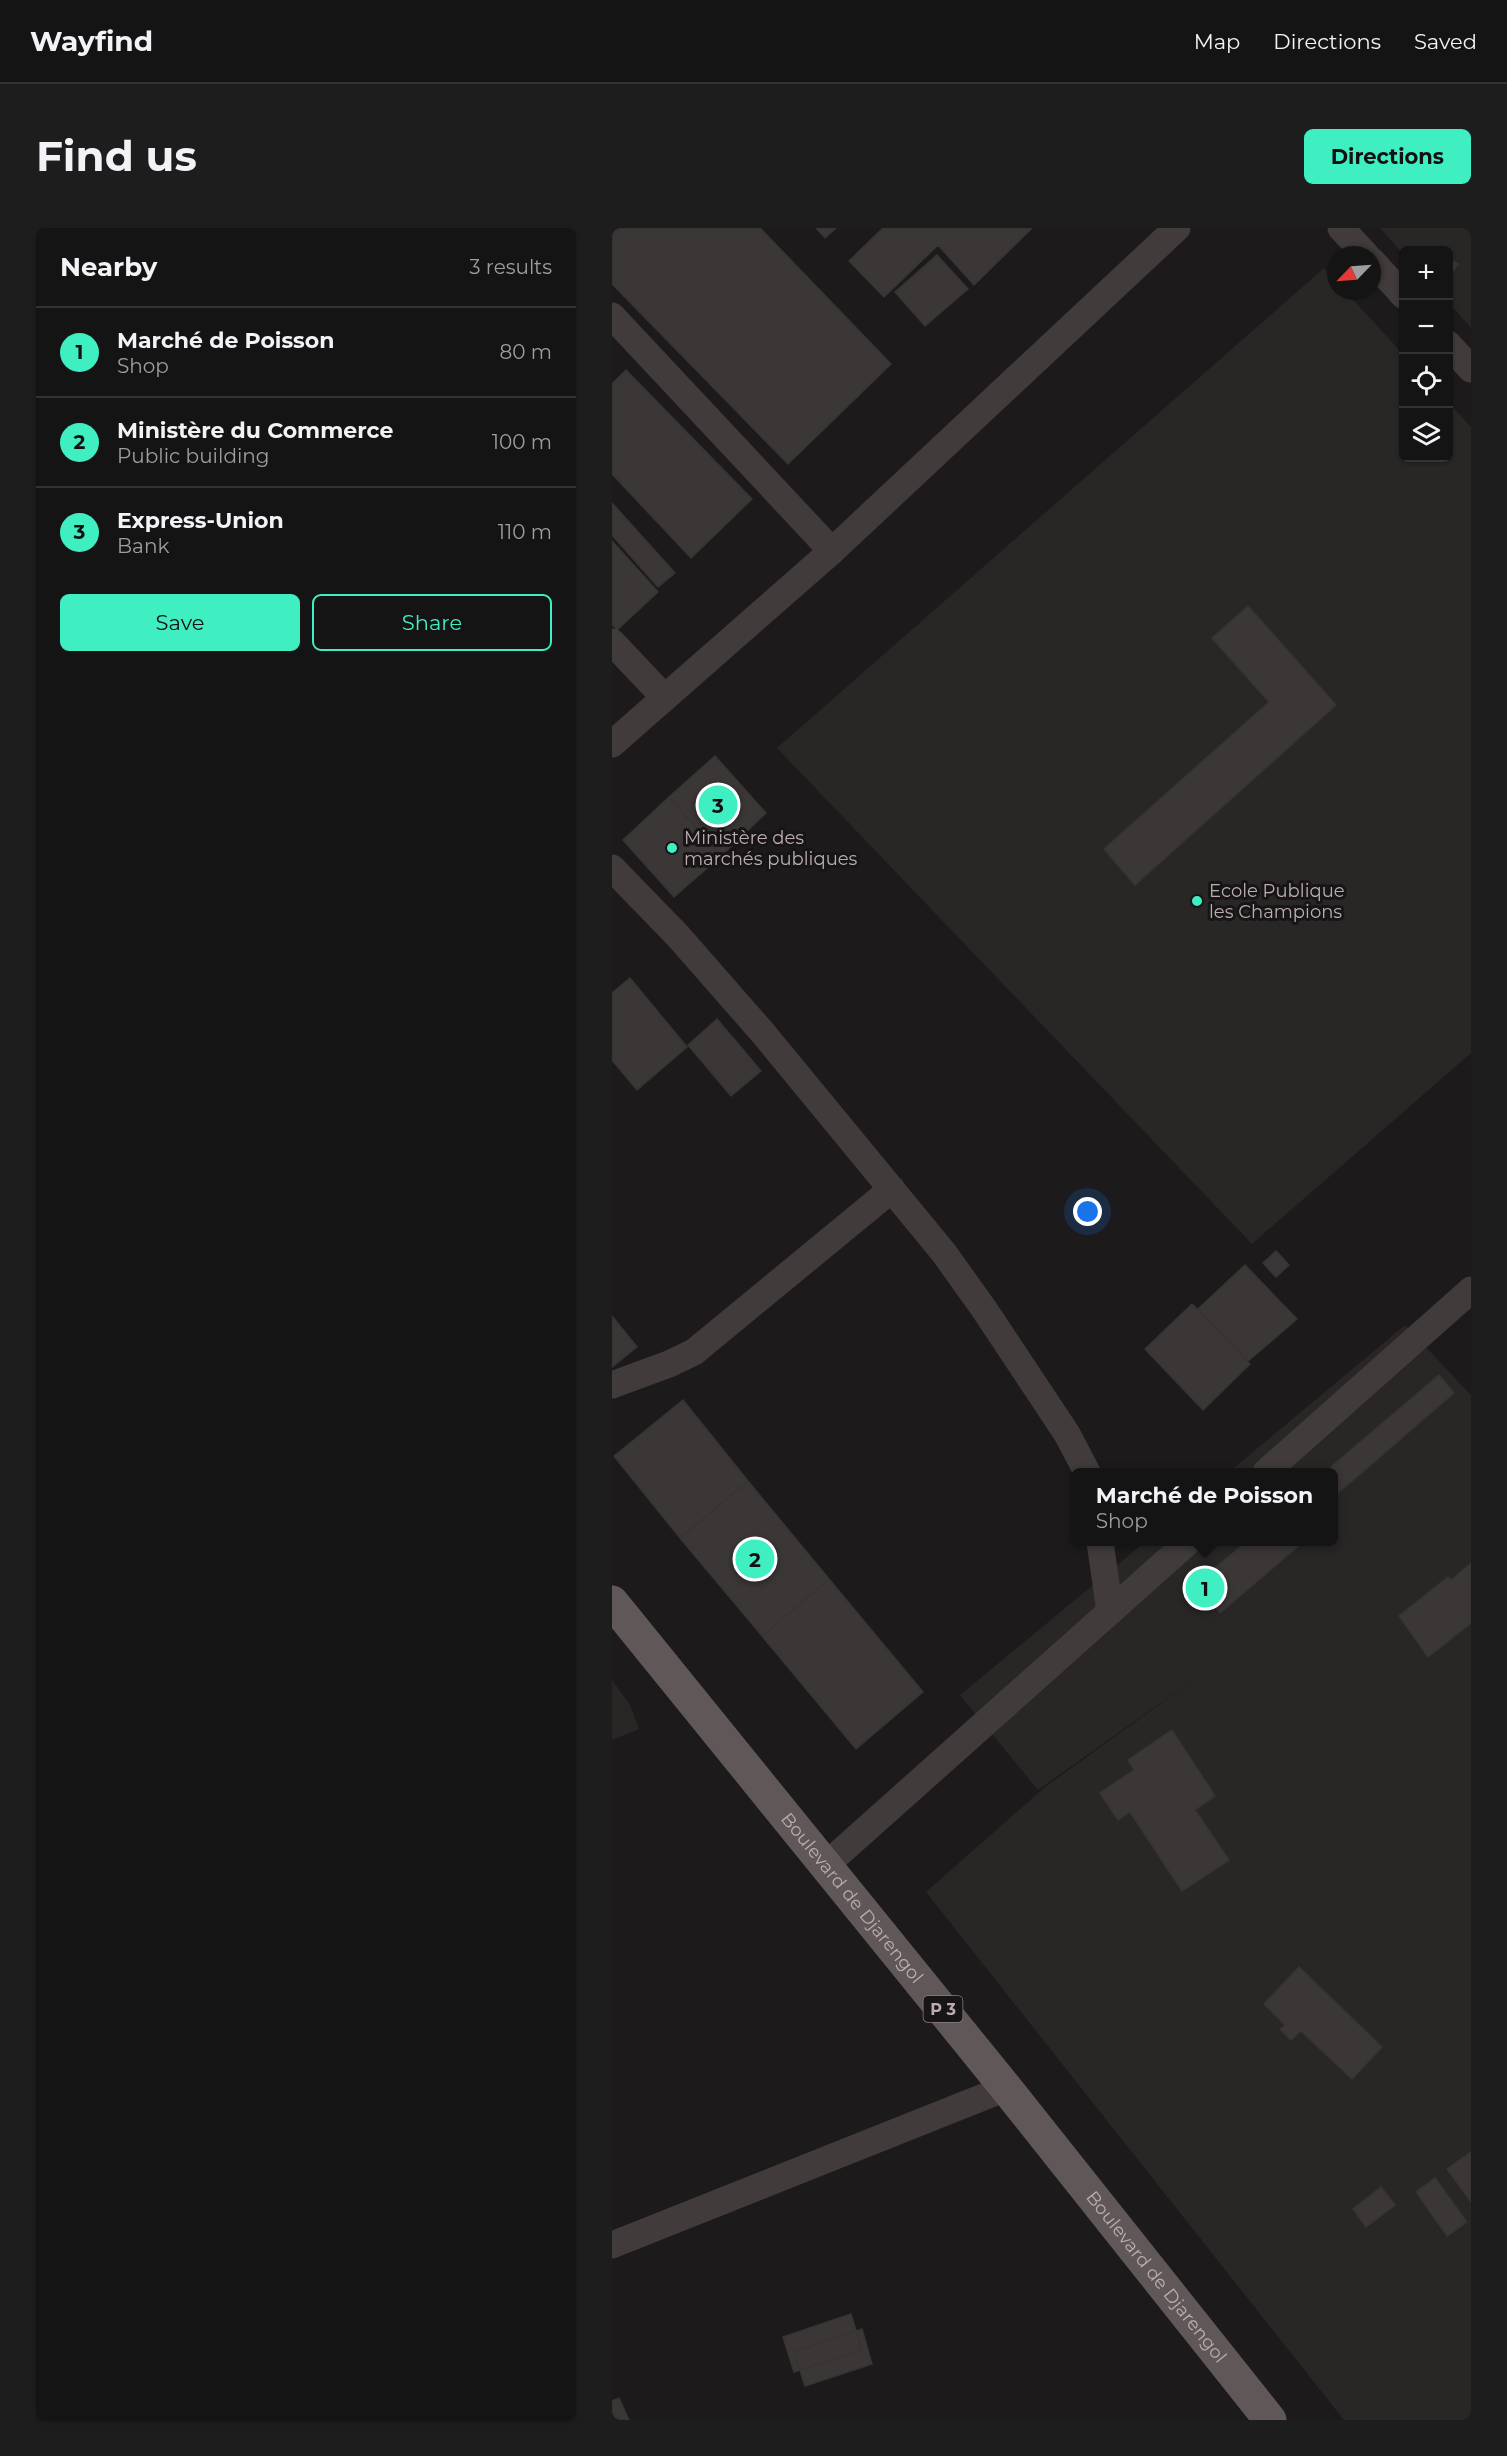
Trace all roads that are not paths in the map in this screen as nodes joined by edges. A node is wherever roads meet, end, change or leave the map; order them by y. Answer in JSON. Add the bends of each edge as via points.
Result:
{"nodes":[{"id":1,"x":1177,"y":228,"type":"edge"},
{"id":2,"x":1341,"y":228,"type":"edge"},
{"id":3,"x":1358,"y":246,"type":"edge"},
{"id":4,"x":1381,"y":271,"type":"edge"},
{"id":5,"x":1399,"y":291,"type":"edge"},
{"id":6,"x":612,"y":316,"type":"edge"},
{"id":7,"x":1453,"y":349,"type":"edge"},
{"id":8,"x":1471,"y":369,"type":"edge"},
{"id":9,"x":832,"y":551,"type":"junction"},
{"id":10,"x":612,"y":642,"type":"edge"},
{"id":11,"x":665,"y":698,"type":"junction"},
{"id":12,"x":612,"y":744,"type":"edge"},
{"id":13,"x":612,"y":868,"type":"edge"},
{"id":14,"x":892,"y":1189,"type":"junction"},
{"id":15,"x":1471,"y":1290,"type":"edge"},
{"id":16,"x":612,"y":1385,"type":"edge"},
{"id":17,"x":1084,"y":1468,"type":"edge"},
{"id":18,"x":1272,"y":1468,"type":"edge"},
{"id":19,"x":1101,"y":1546,"type":"edge"},
{"id":20,"x":1184,"y":1546,"type":"edge"},
{"id":21,"x":612,"y":1602,"type":"edge"},
{"id":22,"x":1110,"y":1612,"type":"junction"},
{"id":23,"x":826,"y":1865,"type":"junction"},
{"id":24,"x":1006,"y":2088,"type":"junction"},
{"id":25,"x":612,"y":2245,"type":"edge"},
{"id":26,"x":1270,"y":2420,"type":"edge"}],
"edges":[{"from":1,"to":9,"type":"street"},
{"from":2,"to":3,"type":"street"},
{"from":4,"to":5,"type":"street"},
{"from":6,"to":9,"type":"street"},
{"from":7,"to":8,"type":"street"},
{"from":9,"to":11,"type":"street"},
{"from":10,"to":11,"type":"street"},
{"from":11,"to":12,"type":"street"},
{"from":13,"to":14,"type":"street","via":[[763,1033]]},
{"from":14,"to":16,"type":"street","via":[[694,1352]]},
{"from":14,"to":17,"type":"street","via":[[984,1309],[1067,1434]]},
{"from":15,"to":18,"type":"street"},
{"from":19,"to":22,"type":"street"},
{"from":20,"to":22,"type":"street"},
{"from":21,"to":23,"type":"main road","name":"Boulevard de Djarengol","number":"P 3"},
{"from":22,"to":23,"type":"street"},
{"from":23,"to":24,"type":"main road","name":"Boulevard de Djarengol","number":"P 3"},
{"from":24,"to":25,"type":"street"},
{"from":24,"to":26,"type":"main road","name":"Boulevard de Djarengol","number":"P 3"}]}
